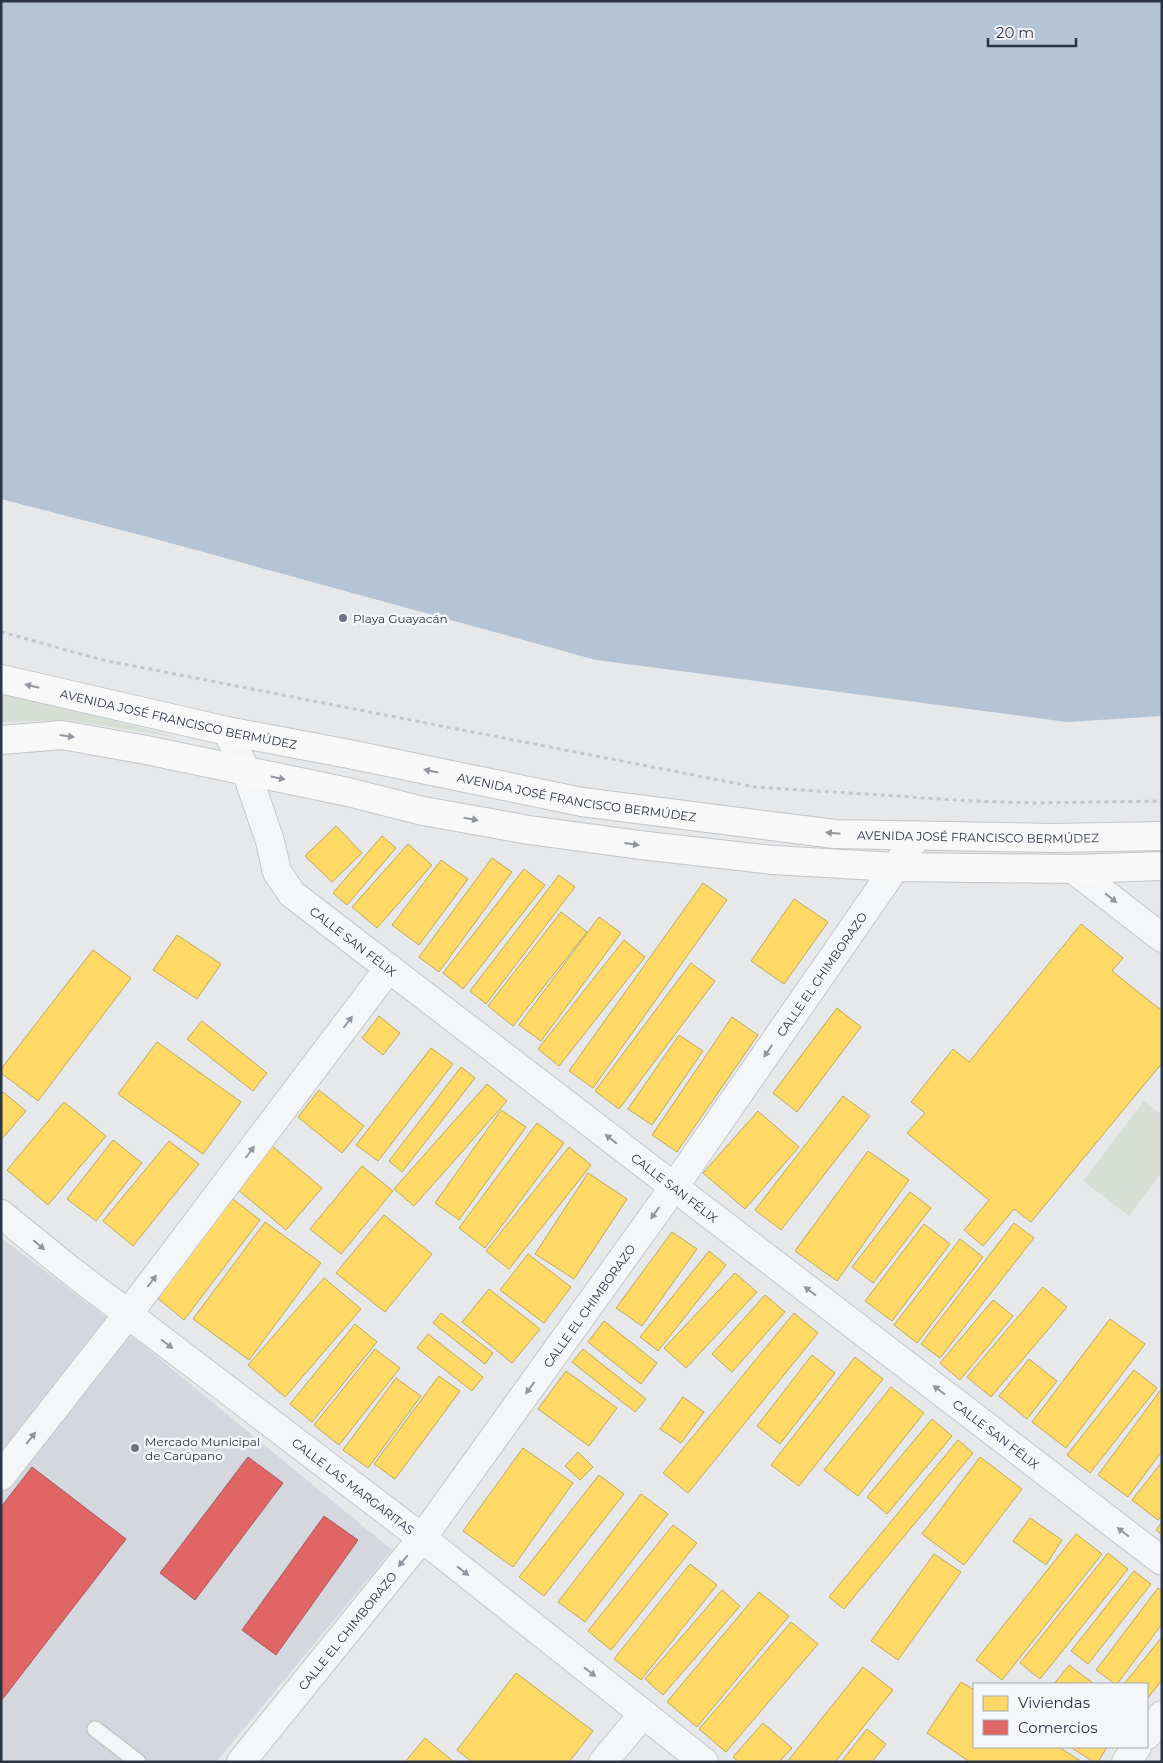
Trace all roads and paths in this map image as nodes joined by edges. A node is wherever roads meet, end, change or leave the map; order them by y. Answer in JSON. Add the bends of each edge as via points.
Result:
{"nodes":[{"id":1,"x":1,"y":632,"type":"edge"},
{"id":2,"x":1,"y":679,"type":"edge"},
{"id":3,"x":228,"y":731,"type":"junction"},
{"id":4,"x":1,"y":740,"type":"edge"},
{"id":5,"x":246,"y":771,"type":"junction"},
{"id":6,"x":1162,"y":801,"type":"edge"},
{"id":7,"x":917,"y":836,"type":"junction"},
{"id":8,"x":1162,"y":836,"type":"edge"},
{"id":9,"x":1162,"y":866,"type":"edge"},
{"id":10,"x":896,"y":867,"type":"junction"},
{"id":11,"x":1073,"y":868,"type":"junction"},
{"id":12,"x":1162,"y":938,"type":"edge"},
{"id":13,"x":389,"y":968,"type":"junction"},
{"id":14,"x":674,"y":1187,"type":"junction"},
{"id":15,"x":1,"y":1214,"type":"edge"},
{"id":16,"x":128,"y":1314,"type":"junction"},
{"id":17,"x":1,"y":1476,"type":"edge"},
{"id":18,"x":422,"y":1538,"type":"junction"},
{"id":19,"x":1162,"y":1561,"type":"edge"},
{"id":20,"x":644,"y":1714,"type":"junction"},
{"id":21,"x":1162,"y":1716,"type":"edge"},
{"id":22,"x":94,"y":1728,"type":"dead end"},
{"id":23,"x":1148,"y":1734,"type":"edge"},
{"id":24,"x":1137,"y":1748,"type":"edge"},
{"id":25,"x":138,"y":1762,"type":"edge"},
{"id":26,"x":241,"y":1762,"type":"edge"},
{"id":27,"x":603,"y":1762,"type":"edge"},
{"id":28,"x":704,"y":1762,"type":"edge"},
{"id":29,"x":1126,"y":1762,"type":"edge"}],
"edges":[{"from":1,"to":6,"type":"path","via":[[103,660],[755,787],[1033,803]]},
{"from":3,"to":2,"type":"main road","name":"AVENIDA JOSÉ FRANCISCO BERMÚDEZ","one_way":true},
{"from":3,"to":5,"type":"street","name":"CALLE SAN FÉLIX"},
{"from":7,"to":3,"type":"main road","name":"AVENIDA JOSÉ FRANCISCO BERMÚDEZ","one_way":true,"via":[[835,834],[582,802]]},
{"from":4,"to":5,"type":"main road","one_way":true,"via":[[62,735]]},
{"from":5,"to":10,"type":"main road","one_way":true,"via":[[529,830],[772,860]]},
{"from":5,"to":13,"type":"street","name":"CALLE SAN FÉLIX","via":[[270,840],[277,872],[292,894]]},
{"from":7,"to":8,"type":"main road","name":"AVENIDA JOSÉ FRANCISCO BERMÚDEZ"},
{"from":7,"to":10,"type":"street","name":"CALLE EL CHIMBORAZO"},
{"from":9,"to":11,"type":"main road"},
{"from":10,"to":11,"type":"main road"},
{"from":10,"to":14,"type":"street","name":"CALLE EL CHIMBORAZO","one_way":true},
{"from":11,"to":12,"type":"street","one_way":true},
{"from":14,"to":13,"type":"street","name":"CALLE SAN FÉLIX","one_way":true},
{"from":16,"to":13,"type":"street","one_way":true},
{"from":14,"to":18,"type":"street","name":"CALLE EL CHIMBORAZO","one_way":true},
{"from":19,"to":14,"type":"street","name":"CALLE SAN FÉLIX","one_way":true},
{"from":15,"to":16,"type":"street","name":"CALLE LAS MARGARITAS","one_way":true},
{"from":17,"to":16,"type":"street","one_way":true},
{"from":16,"to":18,"type":"street","name":"CALLE LAS MARGARITAS","one_way":true},
{"from":18,"to":20,"type":"street","name":"CALLE LAS MARGARITAS","one_way":true},
{"from":18,"to":26,"type":"street","name":"CALLE EL CHIMBORAZO","one_way":true},
{"from":20,"to":27,"type":"street"},
{"from":20,"to":28,"type":"street","name":"CALLE LAS MARGARITAS"},
{"from":21,"to":23,"type":"street"},
{"from":22,"to":25,"type":"lane"},
{"from":24,"to":29,"type":"street"}]}
